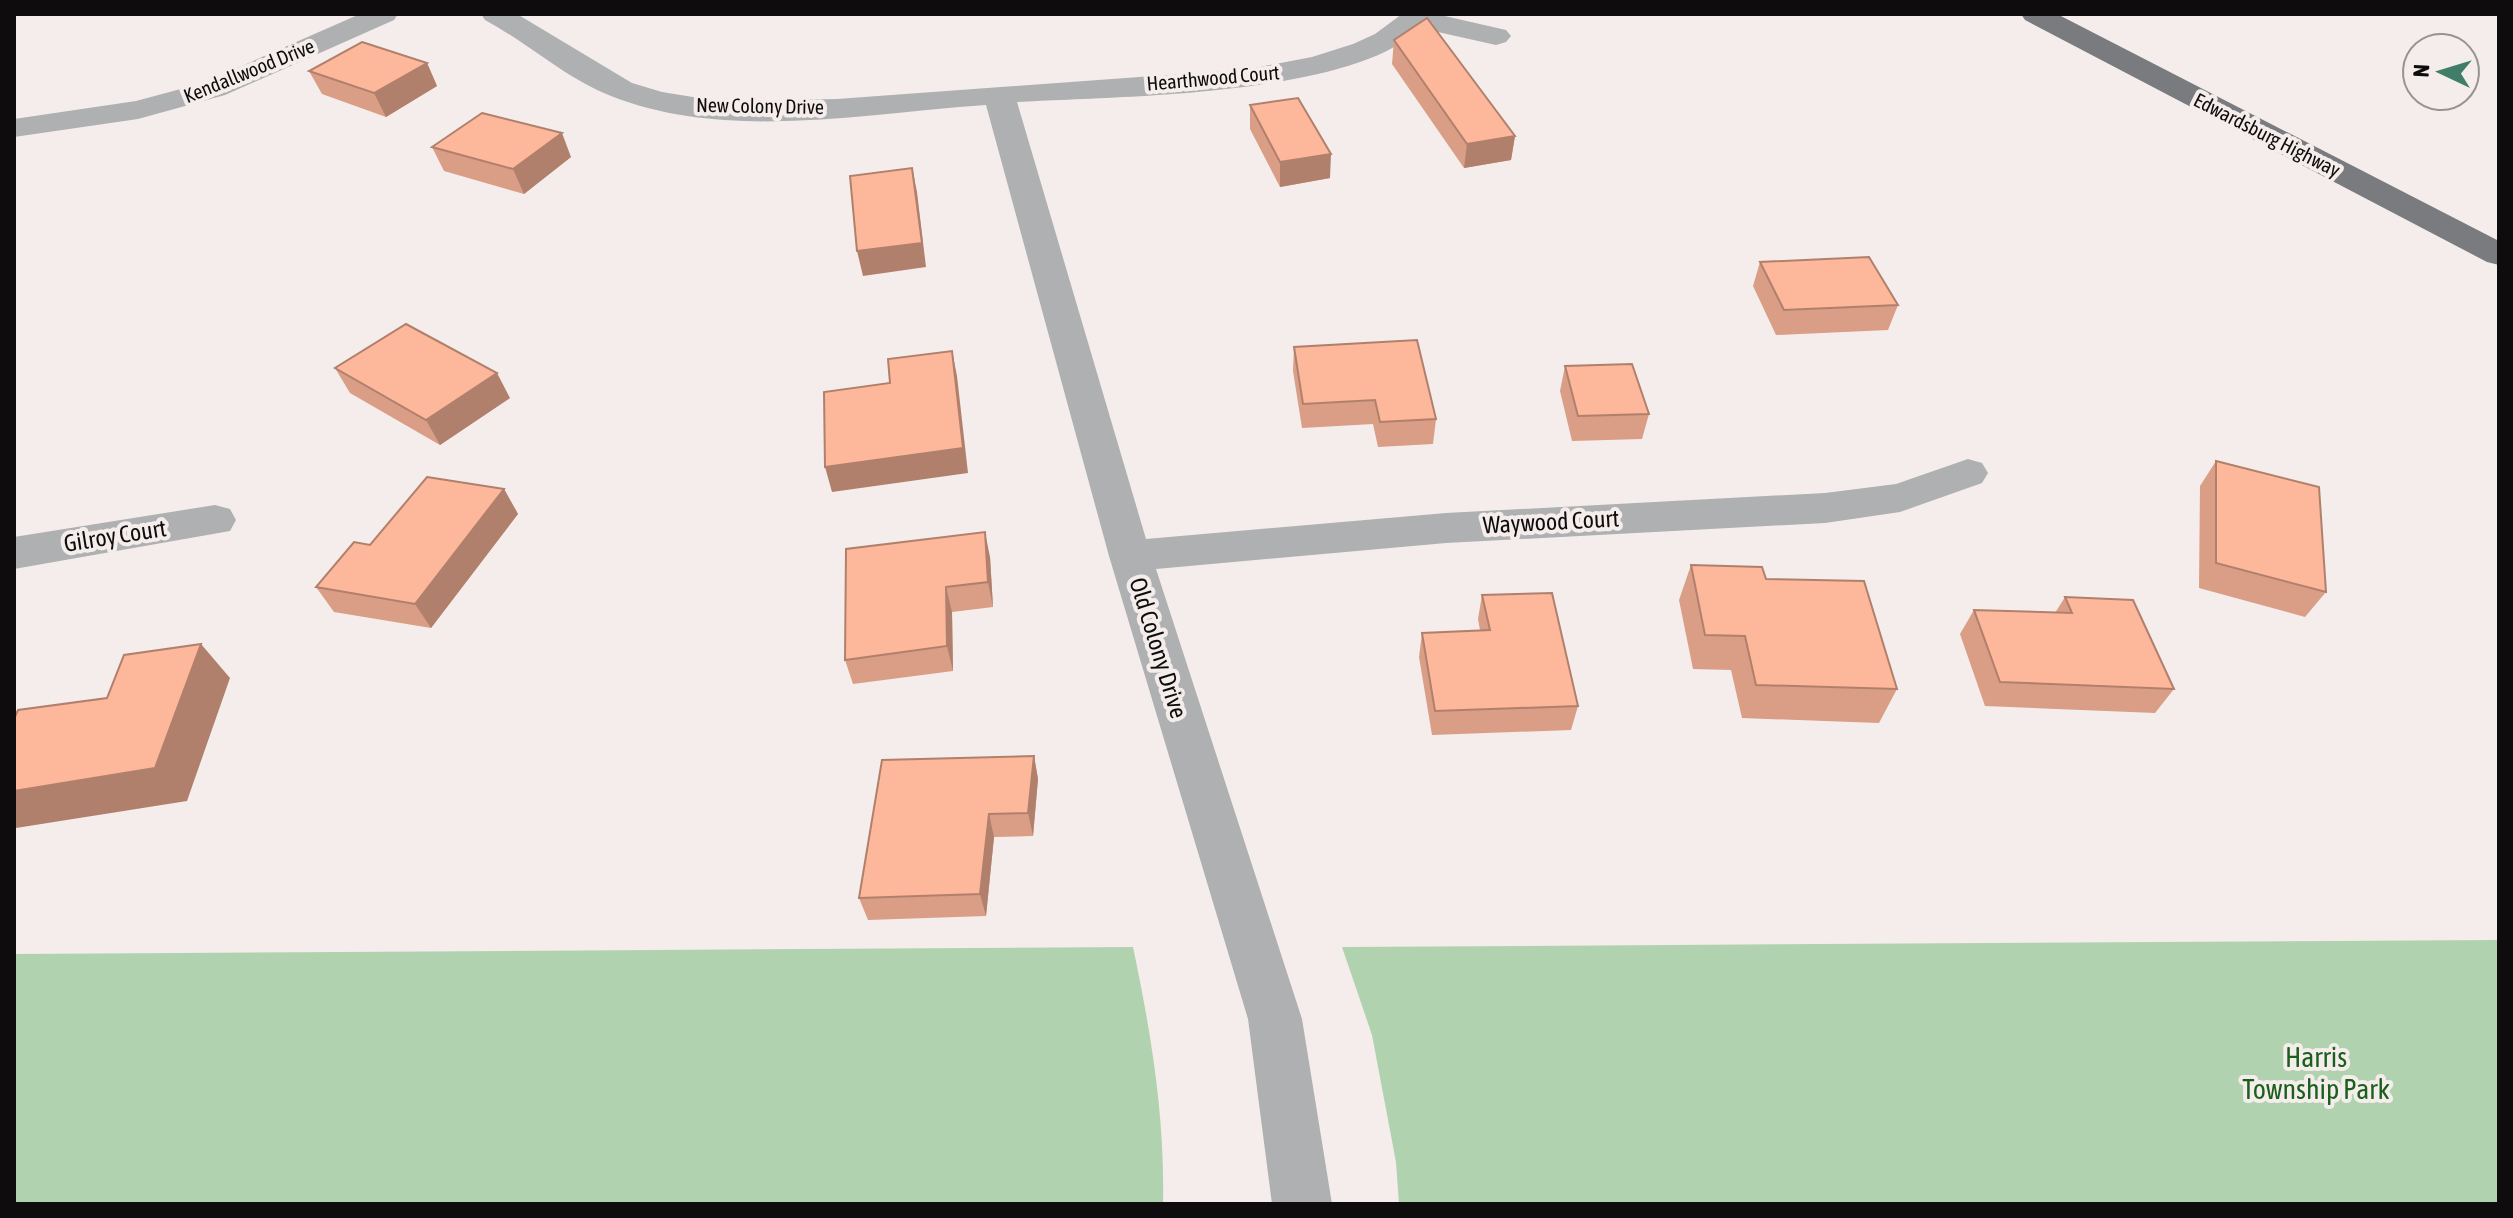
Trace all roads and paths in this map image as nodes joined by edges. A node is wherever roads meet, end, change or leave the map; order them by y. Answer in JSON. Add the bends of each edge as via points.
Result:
{"nodes":[{"id":1,"x":384,"y":14,"type":"edge"},
{"id":2,"x":495,"y":14,"type":"edge"},
{"id":3,"x":2035,"y":14,"type":"edge"},
{"id":4,"x":1417,"y":16,"type":"edge"},
{"id":5,"x":1496,"y":36,"type":"dead end"},
{"id":6,"x":999,"y":95,"type":"junction"},
{"id":7,"x":14,"y":128,"type":"edge"},
{"id":8,"x":2499,"y":255,"type":"edge"},
{"id":9,"x":1968,"y":473,"type":"dead end"},
{"id":10,"x":215,"y":520,"type":"dead end"},
{"id":11,"x":14,"y":553,"type":"edge"},
{"id":12,"x":1130,"y":556,"type":"junction"},
{"id":13,"x":1302,"y":1204,"type":"edge"}],
"edges":[{"from":1,"to":7,"type":"street","name":"Kendallwood Drive","via":[[214,89],[138,110]]},
{"from":2,"to":6,"type":"street","name":"New Colony Drive","via":[[620,89],[674,104],[734,110],[830,108]]},
{"from":3,"to":8,"type":"main road","name":"Edwardsburg Highway"},
{"from":4,"to":5,"type":"street","name":"Hearthwood Court"},
{"from":4,"to":6,"type":"street","name":"Hearthwood Court","via":[[1374,46],[1314,67],[1249,78]]},
{"from":6,"to":12,"type":"street","name":"Old Colony Drive"},
{"from":9,"to":12,"type":"street","name":"Waywood Court","via":[[1900,498],[1825,508],[1446,528]]},
{"from":10,"to":11,"type":"street","name":"Gilroy Court"},
{"from":12,"to":13,"type":"street","name":"Old Colony Drive","via":[[1275,1019]]}]}
